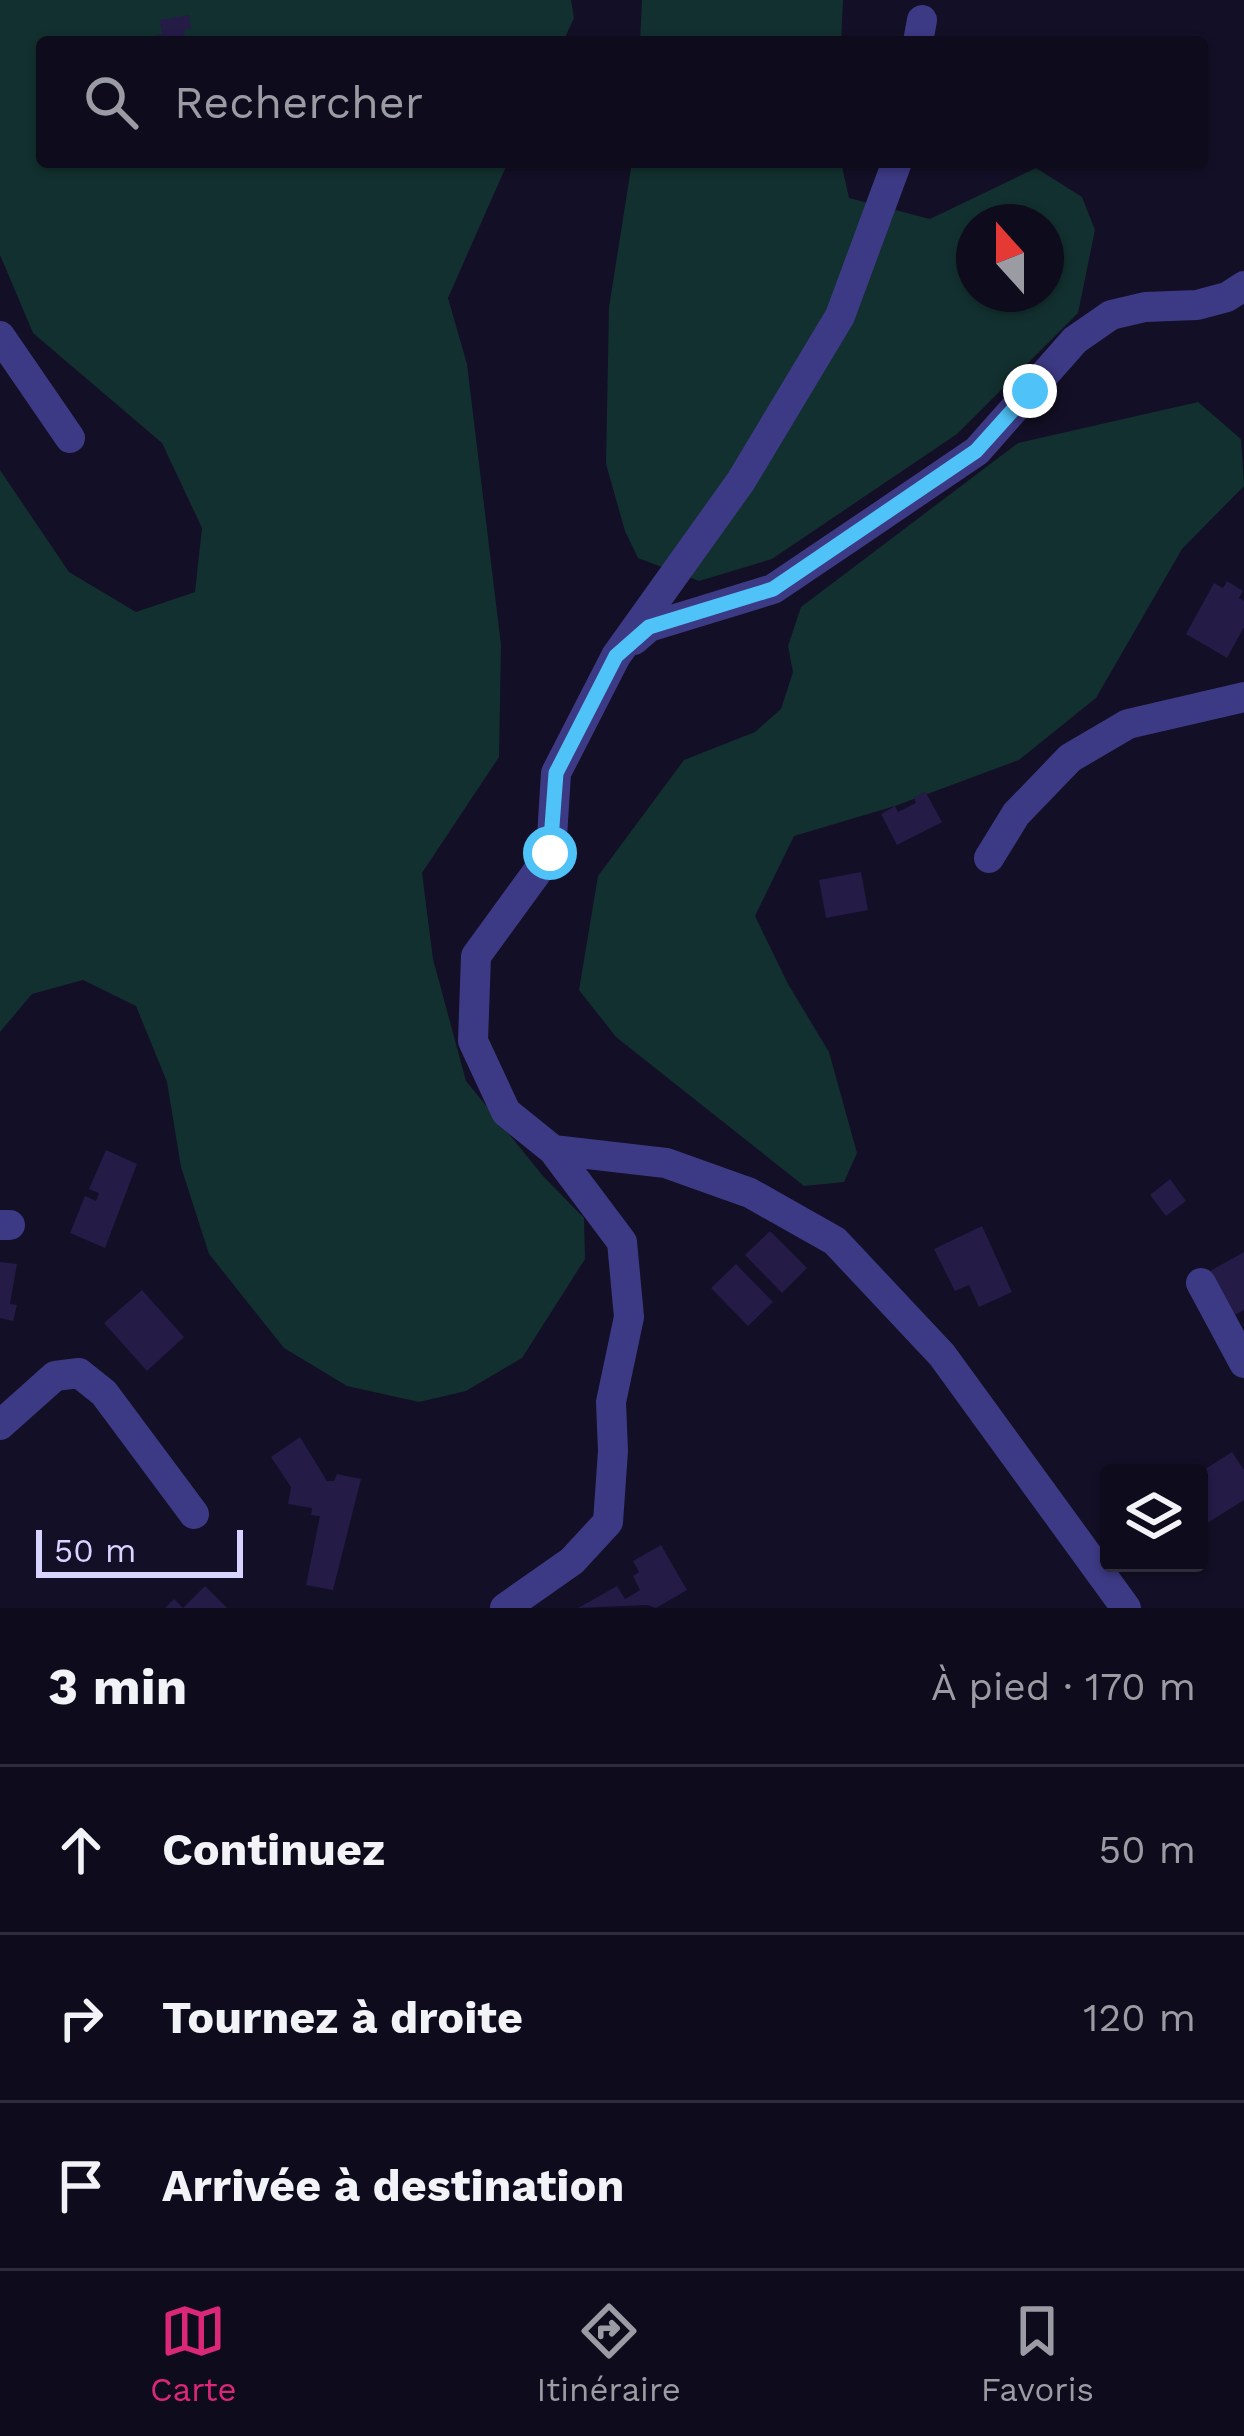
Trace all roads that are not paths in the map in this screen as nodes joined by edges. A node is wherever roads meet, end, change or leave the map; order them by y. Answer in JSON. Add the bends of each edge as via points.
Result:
{"nodes":[{"id":1,"x":895,"y":168,"type":"edge"},
{"id":2,"x":1244,"y":286,"type":"edge"},
{"id":3,"x":0,"y":336,"type":"edge"},
{"id":4,"x":70,"y":438,"type":"dead end"},
{"id":5,"x":616,"y":656,"type":"junction"},
{"id":6,"x":1244,"y":697,"type":"edge"},
{"id":7,"x":989,"y":858,"type":"dead end"},
{"id":8,"x":554,"y":1150,"type":"junction"},
{"id":9,"x":1201,"y":1283,"type":"dead end"},
{"id":10,"x":1244,"y":1363,"type":"edge"},
{"id":11,"x":0,"y":1425,"type":"edge"},
{"id":12,"x":194,"y":1514,"type":"dead end"},
{"id":13,"x":505,"y":1608,"type":"edge"},
{"id":14,"x":1126,"y":1608,"type":"edge"}],
"edges":[{"from":1,"to":5,"type":"street","via":[[840,316],[741,481]]},
{"from":2,"to":5,"type":"street","via":[[1197,305],[1111,315],[1075,340],[958,464],[773,589],[649,627]]},
{"from":3,"to":4,"type":"street"},
{"from":5,"to":8,"type":"street","via":[[556,773],[550,853],[476,956],[472,1041],[506,1112]]},
{"from":6,"to":7,"type":"street","via":[[1128,724],[1070,758],[1016,814]]},
{"from":8,"to":13,"type":"street","via":[[622,1242],[629,1317],[611,1402],[608,1522],[572,1561]]},
{"from":8,"to":14,"type":"street","via":[[666,1163],[750,1192],[835,1241],[942,1355]]},
{"from":9,"to":10,"type":"street"},
{"from":11,"to":12,"type":"street","via":[[55,1376],[79,1373],[104,1393]]}]}
